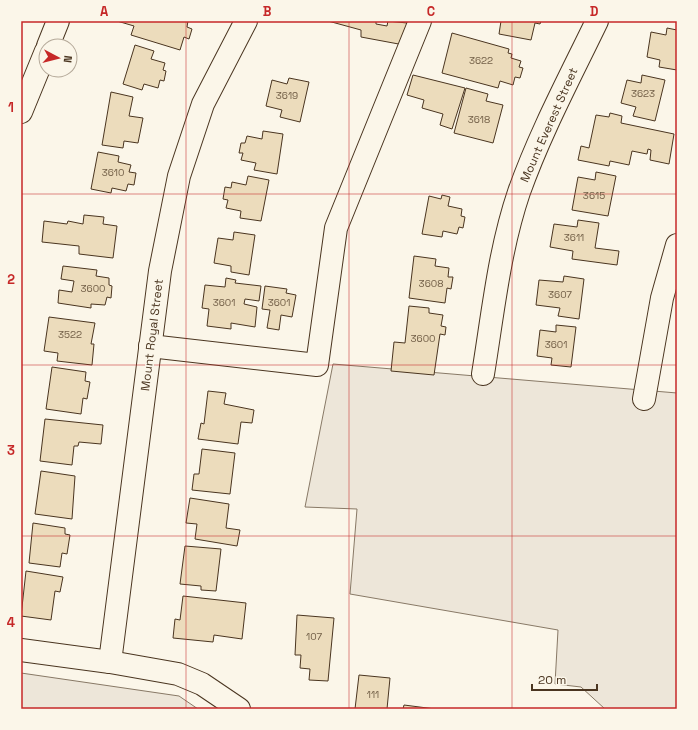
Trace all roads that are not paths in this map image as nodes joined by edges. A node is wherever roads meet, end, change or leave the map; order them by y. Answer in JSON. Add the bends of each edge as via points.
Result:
{"nodes":[{"id":1,"x":58,"y":21,"type":"edge"},
{"id":2,"x":246,"y":21,"type":"edge"},
{"id":3,"x":420,"y":21,"type":"edge"},
{"id":4,"x":597,"y":21,"type":"edge"},
{"id":5,"x":51,"y":38,"type":"edge"},
{"id":6,"x":38,"y":71,"type":"edge"},
{"id":7,"x":21,"y":112,"type":"edge"},
{"id":8,"x":677,"y":245,"type":"edge"},
{"id":9,"x":150,"y":346,"type":"junction"},
{"id":10,"x":483,"y":374,"type":"dead end"},
{"id":11,"x":644,"y":399,"type":"dead end"},
{"id":12,"x":21,"y":650,"type":"edge"},
{"id":13,"x":110,"y":662,"type":"junction"},
{"id":14,"x":239,"y":709,"type":"edge"}],
"edges":[{"from":1,"to":5,"type":"street"},
{"from":2,"to":9,"type":"street","name":"Mount Royal Street","via":[[203,104],[180,176],[160,271]]},
{"from":3,"to":9,"type":"street","via":[[336,228],[317,365]]},
{"from":4,"to":10,"type":"street","name":"Mount Everest Street","via":[[538,143],[519,193],[502,254]]},
{"from":6,"to":7,"type":"street"},
{"from":8,"to":11,"type":"street","via":[[662,298]]},
{"from":9,"to":13,"type":"street","name":"Mount Royal Street"},
{"from":12,"to":13,"type":"street"},
{"from":13,"to":14,"type":"street","via":[[178,674],[202,684]]}]}
